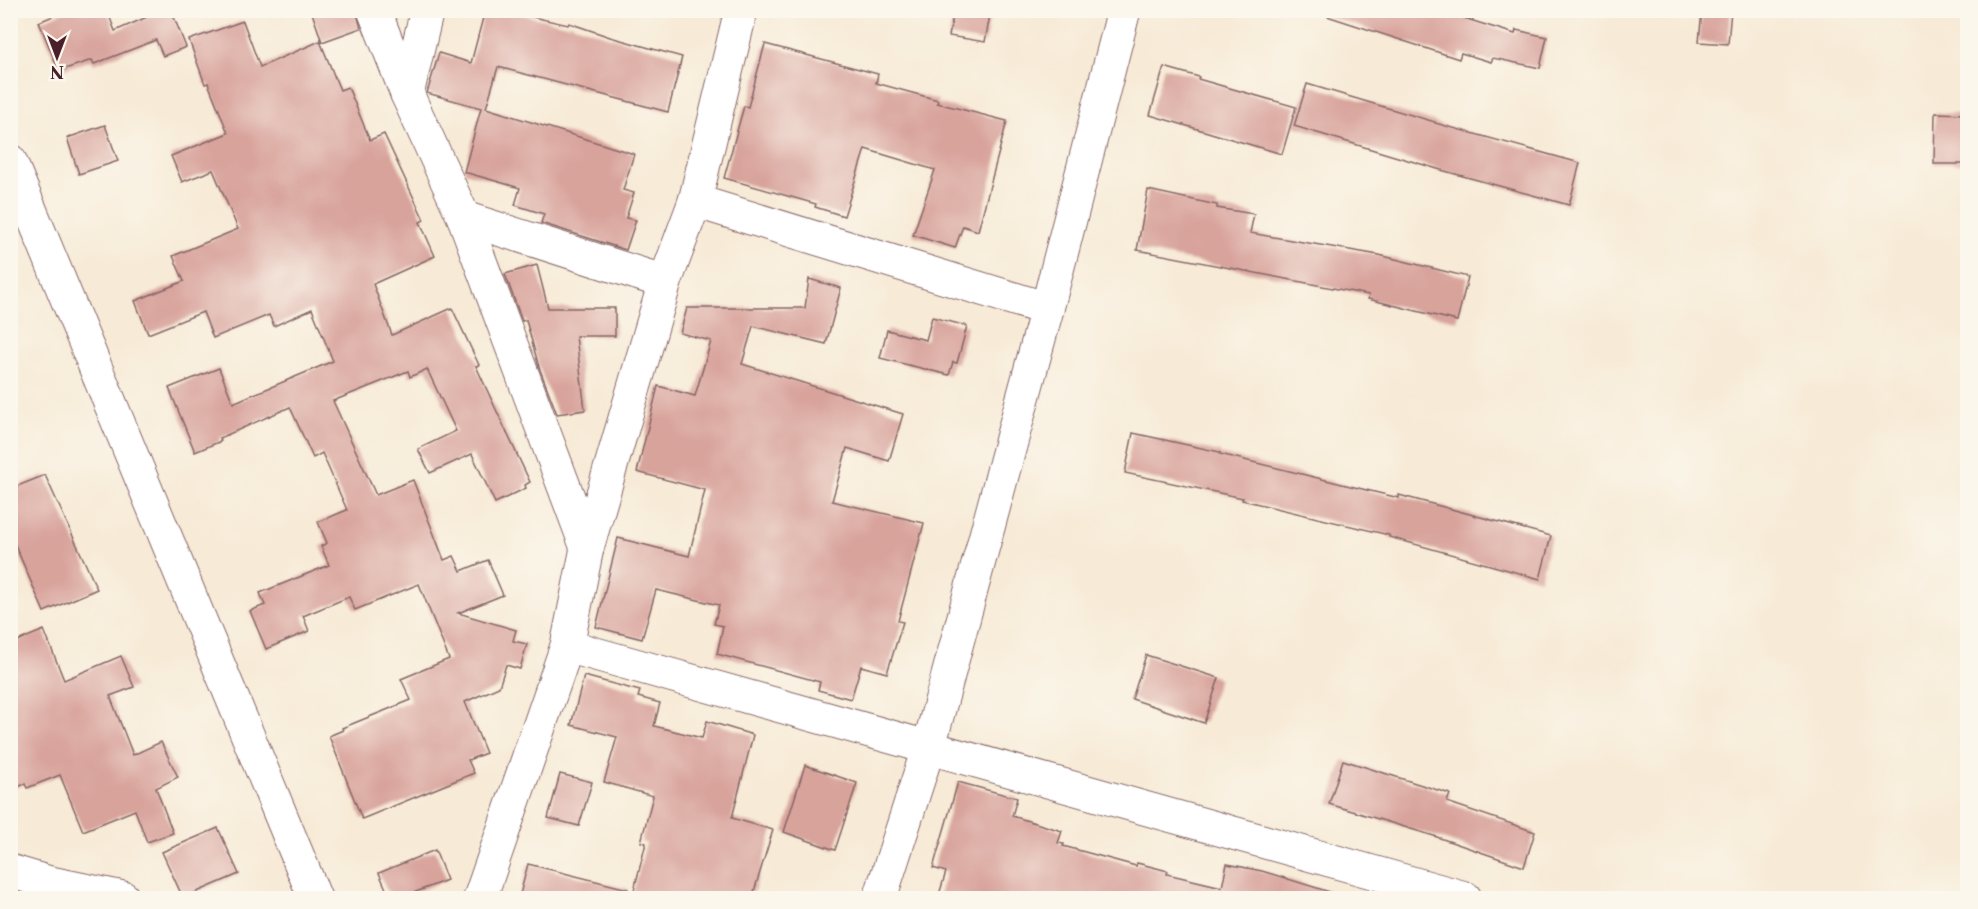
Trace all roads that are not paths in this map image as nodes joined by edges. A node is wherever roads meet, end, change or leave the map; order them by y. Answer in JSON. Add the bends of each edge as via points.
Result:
{"nodes":[{"id":1,"x":374,"y":10,"type":"edge"},
{"id":2,"x":427,"y":10,"type":"edge"},
{"id":3,"x":741,"y":10,"type":"edge"},
{"id":4,"x":1124,"y":10,"type":"edge"},
{"id":5,"x":407,"y":94,"type":"junction"},
{"id":6,"x":10,"y":161,"type":"edge"},
{"id":7,"x":695,"y":201,"type":"junction"},
{"id":8,"x":464,"y":218,"type":"junction"},
{"id":9,"x":665,"y":282,"type":"junction"},
{"id":10,"x":1047,"y":309,"type":"junction"},
{"id":11,"x":587,"y":548,"type":"junction"},
{"id":12,"x":567,"y":646,"type":"junction"},
{"id":13,"x":929,"y":746,"type":"junction"},
{"id":14,"x":10,"y":871,"type":"edge"},
{"id":15,"x":123,"y":898,"type":"edge"},
{"id":16,"x":315,"y":898,"type":"edge"},
{"id":17,"x":480,"y":898,"type":"edge"},
{"id":18,"x":880,"y":898,"type":"edge"},
{"id":19,"x":1465,"y":898,"type":"edge"}],
"edges":[{"from":1,"to":5,"type":"street"},
{"from":2,"to":5,"type":"street"},
{"from":3,"to":7,"type":"street"},
{"from":4,"to":10,"type":"street"},
{"from":5,"to":8,"type":"street"},
{"from":6,"to":16,"type":"street"},
{"from":7,"to":9,"type":"street"},
{"from":7,"to":10,"type":"street"},
{"from":8,"to":9,"type":"street"},
{"from":8,"to":11,"type":"street"},
{"from":9,"to":11,"type":"street"},
{"from":10,"to":13,"type":"street"},
{"from":11,"to":12,"type":"street"},
{"from":12,"to":13,"type":"street"},
{"from":12,"to":17,"type":"street"},
{"from":13,"to":18,"type":"street"},
{"from":13,"to":19,"type":"street"},
{"from":14,"to":15,"type":"street"}]}
